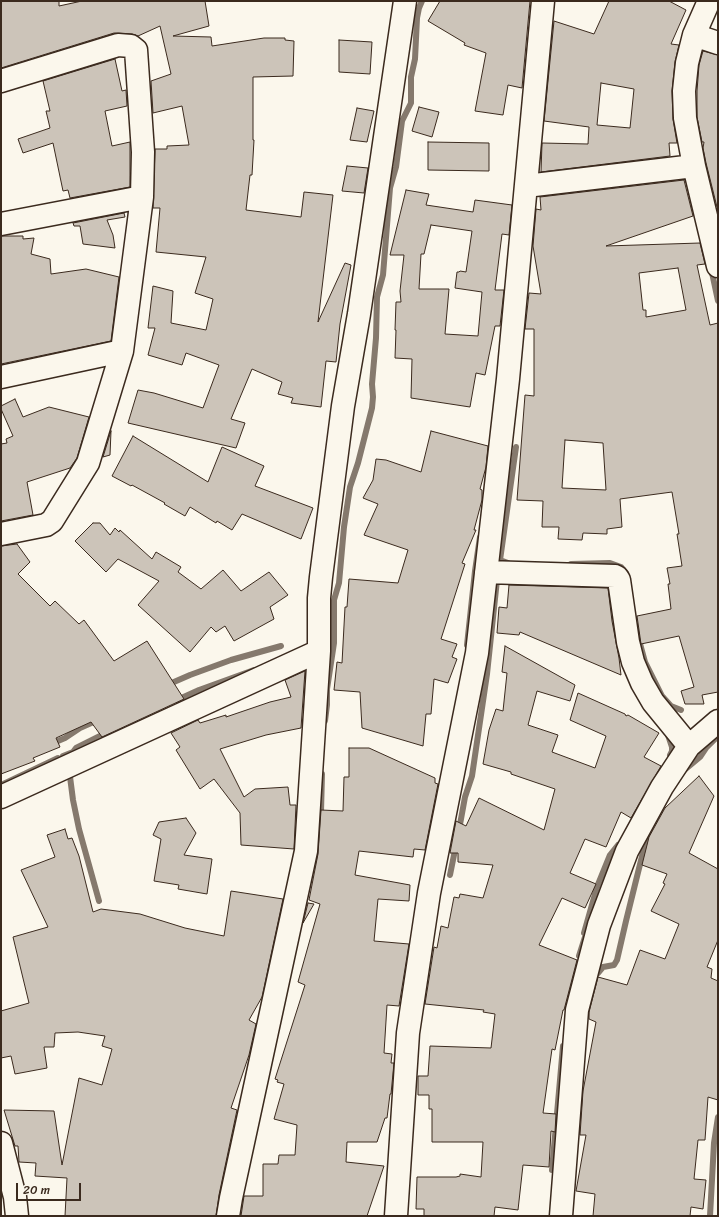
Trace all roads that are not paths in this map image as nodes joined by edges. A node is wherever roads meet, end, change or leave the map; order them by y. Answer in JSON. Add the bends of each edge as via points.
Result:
{"nodes":[{"id":1,"x":405,"y":1,"type":"edge"},
{"id":2,"x":543,"y":1,"type":"edge"},
{"id":3,"x":709,"y":1,"type":"edge"},
{"id":4,"x":694,"y":35,"type":"junction"},
{"id":5,"x":718,"y":43,"type":"edge"},
{"id":6,"x":1,"y":81,"type":"edge"},
{"id":7,"x":694,"y":166,"type":"junction"},
{"id":8,"x":526,"y":186,"type":"junction"},
{"id":9,"x":142,"y":197,"type":"junction"},
{"id":10,"x":1,"y":224,"type":"edge"},
{"id":11,"x":718,"y":266,"type":"edge"},
{"id":12,"x":122,"y":351,"type":"junction"},
{"id":13,"x":1,"y":377,"type":"edge"},
{"id":14,"x":1,"y":534,"type":"edge"},
{"id":15,"x":486,"y":572,"type":"junction"},
{"id":16,"x":320,"y":651,"type":"junction"},
{"id":17,"x":718,"y":721,"type":"edge"},
{"id":18,"x":689,"y":746,"type":"junction"},
{"id":19,"x":1,"y":797,"type":"edge"},
{"id":20,"x":1,"y":1144,"type":"edge"},
{"id":21,"x":17,"y":1216,"type":"edge"},
{"id":22,"x":228,"y":1216,"type":"edge"},
{"id":23,"x":396,"y":1216,"type":"edge"},
{"id":24,"x":561,"y":1216,"type":"edge"}],
"edges":[{"from":1,"to":16,"type":"street","via":[[343,406],[319,598]]},
{"from":2,"to":8,"type":"street"},
{"from":3,"to":4,"type":"street"},
{"from":4,"to":5,"type":"street"},
{"from":4,"to":7,"type":"street","via":[[684,91],[685,118]]},
{"from":6,"to":9,"type":"street","via":[[118,45],[131,46],[136,50],[143,152]]},
{"from":7,"to":8,"type":"street"},
{"from":7,"to":11,"type":"street"},
{"from":8,"to":15,"type":"street"},
{"from":9,"to":10,"type":"street"},
{"from":9,"to":12,"type":"street"},
{"from":12,"to":13,"type":"street"},
{"from":12,"to":14,"type":"street","via":[[88,463],[52,521],[46,525]]},
{"from":15,"to":18,"type":"street","via":[[617,577],[633,662],[653,702]]},
{"from":15,"to":23,"type":"street","via":[[477,653],[430,893],[408,1033]]},
{"from":16,"to":19,"type":"street"},
{"from":16,"to":22,"type":"street","via":[[306,851]]},
{"from":17,"to":18,"type":"street"},
{"from":18,"to":24,"type":"street","via":[[662,787],[627,851],[599,925],[577,1010]]},
{"from":20,"to":21,"type":"street","via":[[15,1197]]}]}
